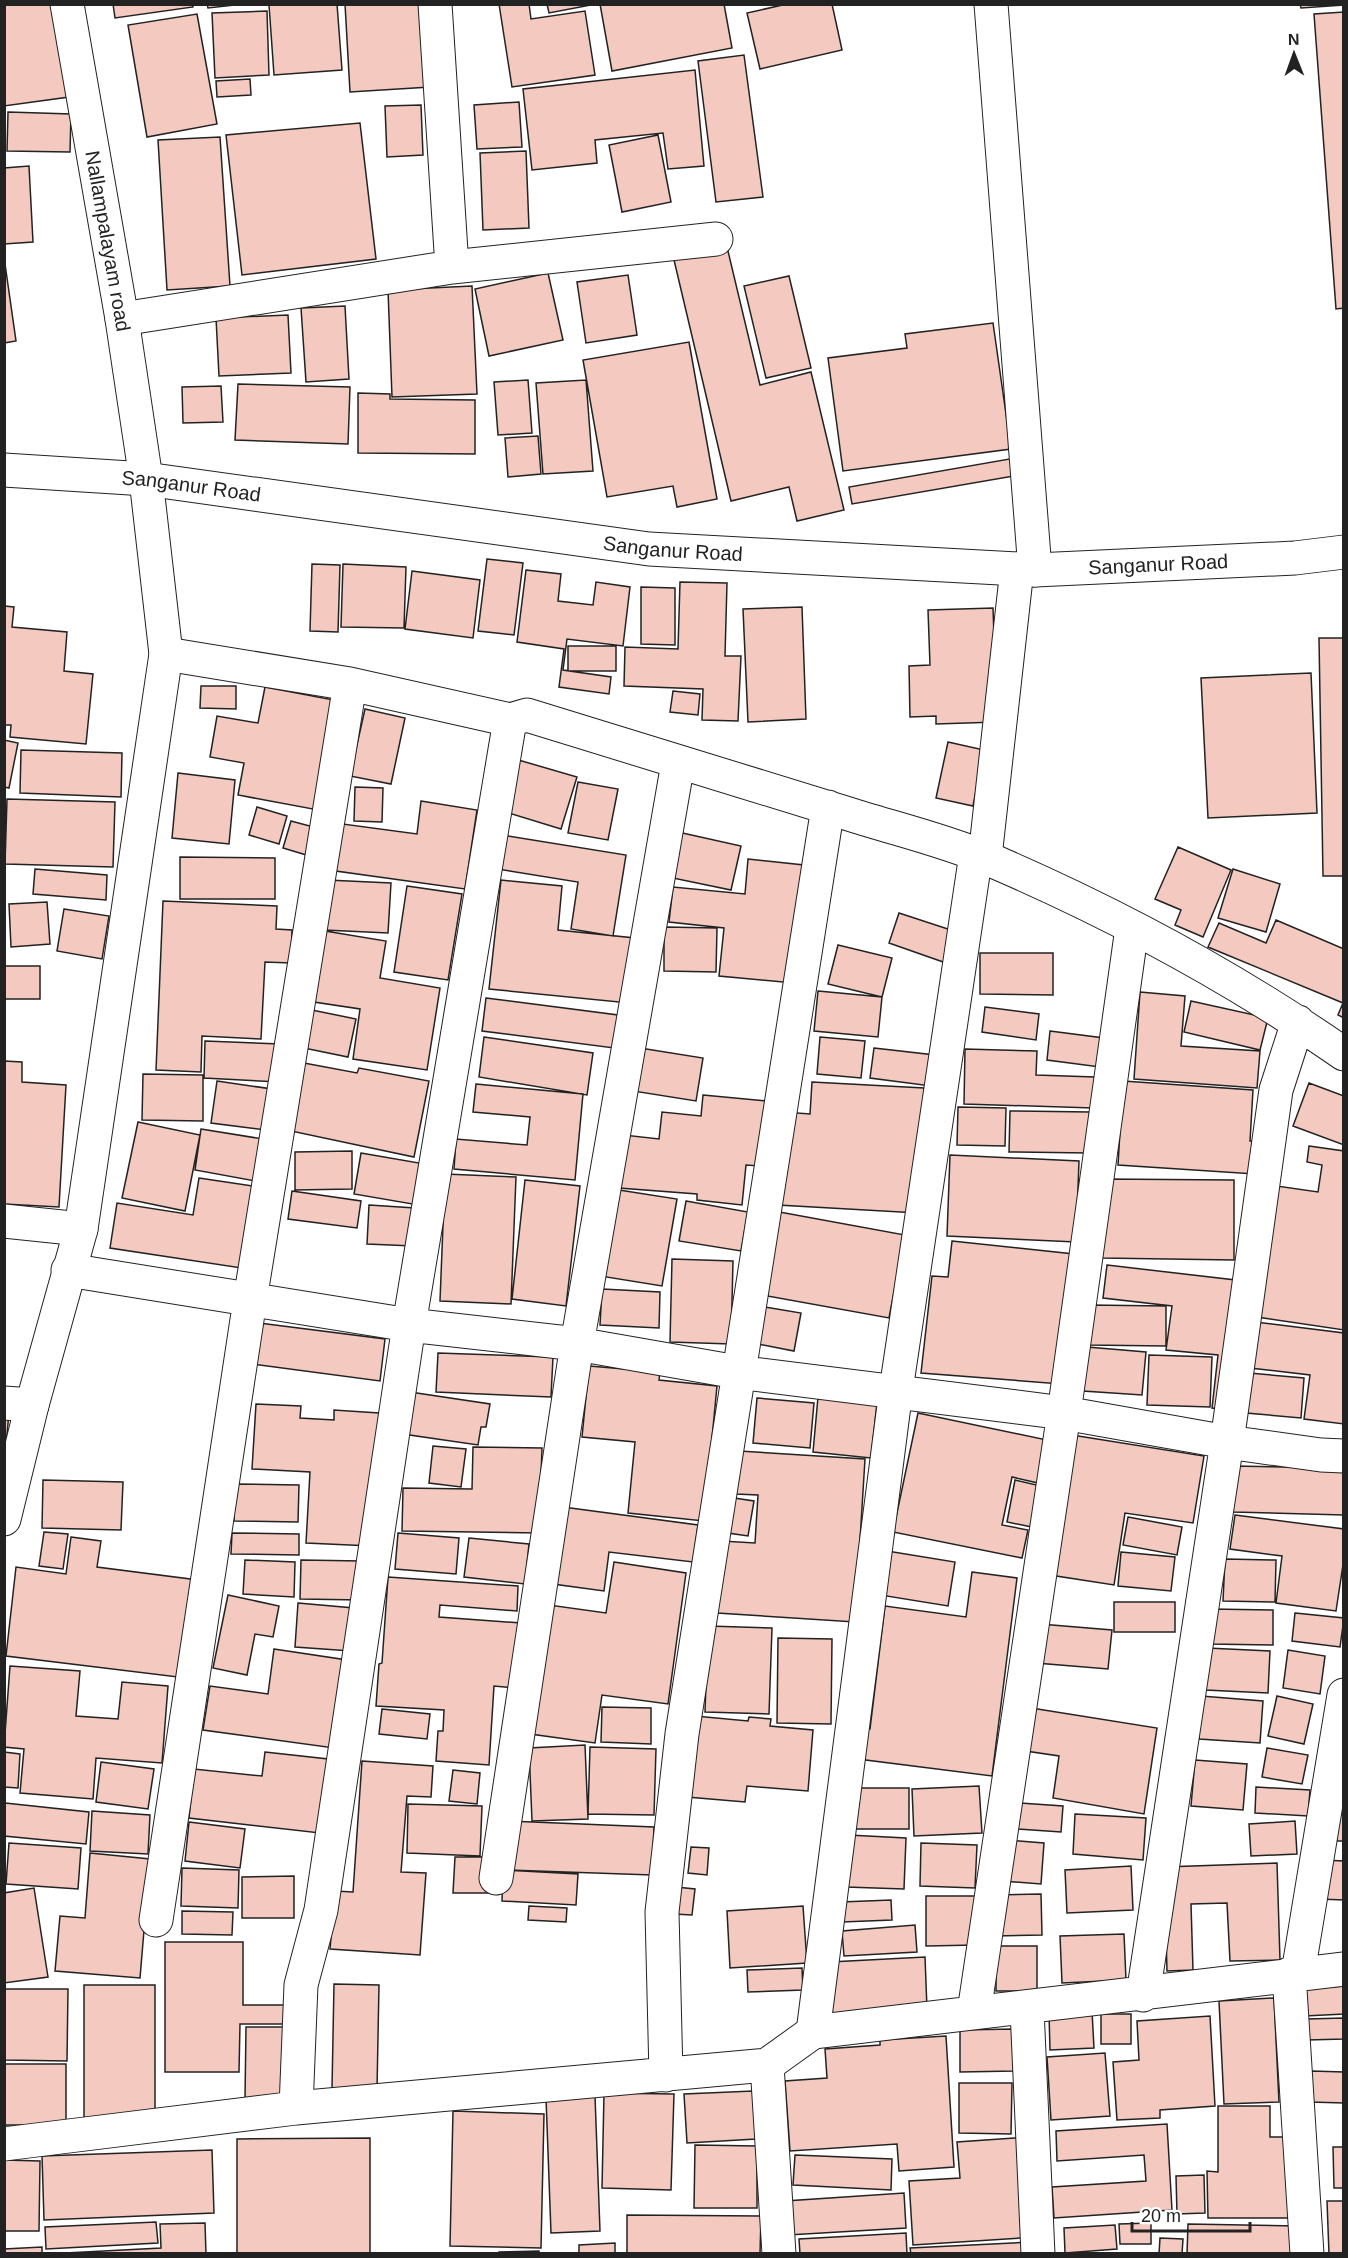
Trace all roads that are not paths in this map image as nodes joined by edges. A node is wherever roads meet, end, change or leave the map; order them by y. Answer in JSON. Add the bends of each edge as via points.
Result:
{"nodes":[{"id":1,"x":67,"y":4,"type":"edge"},
{"id":2,"x":435,"y":4,"type":"edge"},
{"id":3,"x":991,"y":4,"type":"edge"},
{"id":4,"x":716,"y":239,"type":"dead end"},
{"id":5,"x":452,"y":267,"type":"junction"},
{"id":6,"x":122,"y":320,"type":"junction"},
{"id":7,"x":4,"y":470,"type":"edge"},
{"id":8,"x":146,"y":479,"type":"junction"},
{"id":9,"x":1344,"y":552,"type":"edge"},
{"id":10,"x":1026,"y":570,"type":"junction"},
{"id":11,"x":166,"y":654,"type":"junction"},
{"id":12,"x":350,"y":684,"type":"junction"},
{"id":13,"x":510,"y":720,"type":"junction"},
{"id":14,"x":678,"y":763,"type":"junction"},
{"id":15,"x":828,"y":807,"type":"junction"},
{"id":16,"x":980,"y":856,"type":"junction"},
{"id":17,"x":1132,"y":928,"type":"junction"},
{"id":18,"x":1298,"y":1022,"type":"junction"},
{"id":19,"x":1344,"y":1053,"type":"edge"},
{"id":20,"x":4,"y":1221,"type":"edge"},
{"id":21,"x":81,"y":1229,"type":"junction"},
{"id":22,"x":68,"y":1270,"type":"junction"},
{"id":23,"x":250,"y":1300,"type":"junction"},
{"id":24,"x":409,"y":1325,"type":"junction"},
{"id":25,"x":577,"y":1344,"type":"junction"},
{"id":26,"x":737,"y":1372,"type":"junction"},
{"id":27,"x":896,"y":1390,"type":"junction"},
{"id":28,"x":18,"y":1404,"type":"edge"},
{"id":29,"x":1064,"y":1413,"type":"junction"},
{"id":30,"x":1227,"y":1442,"type":"junction"},
{"id":31,"x":1344,"y":1456,"type":"edge"},
{"id":32,"x":4,"y":1519,"type":"edge"},
{"id":33,"x":1344,"y":1695,"type":"edge"},
{"id":34,"x":496,"y":1878,"type":"dead end"},
{"id":35,"x":156,"y":1920,"type":"dead end"},
{"id":36,"x":1344,"y":1969,"type":"edge"},
{"id":37,"x":1293,"y":1974,"type":"junction"},
{"id":38,"x":1143,"y":1995,"type":"junction"},
{"id":39,"x":1028,"y":2009,"type":"junction"},
{"id":40,"x":974,"y":2012,"type":"junction"},
{"id":41,"x":813,"y":2032,"type":"junction"},
{"id":42,"x":767,"y":2065,"type":"junction"},
{"id":43,"x":666,"y":2075,"type":"junction"},
{"id":44,"x":296,"y":2108,"type":"junction"},
{"id":45,"x":4,"y":2144,"type":"edge"},
{"id":46,"x":779,"y":2253,"type":"edge"},
{"id":47,"x":1038,"y":2253,"type":"edge"},
{"id":48,"x":1306,"y":2253,"type":"edge"}],
"edges":[{"from":1,"to":6,"type":"street","name":"Nallampalayam road"},
{"from":2,"to":5,"type":"street"},
{"from":3,"to":10,"type":"street"},
{"from":4,"to":5,"type":"street"},
{"from":5,"to":6,"type":"street"},
{"from":6,"to":8,"type":"street","name":"Nallampalayam road"},
{"from":7,"to":8,"type":"street","name":"Sanganur Road"},
{"from":8,"to":10,"type":"street","name":"Sanganur Road","via":[[648,549]]},
{"from":8,"to":11,"type":"street","name":"Nallampalayam road"},
{"from":9,"to":10,"type":"street","name":"Sanganur Road","via":[[1295,558]]},
{"from":10,"to":16,"type":"street"},
{"from":11,"to":12,"type":"street"},
{"from":11,"to":21,"type":"street","name":"Nallampalayam road"},
{"from":12,"to":13,"type":"street"},
{"from":12,"to":23,"type":"street"},
{"from":13,"to":14,"type":"street","via":[[527,715]]},
{"from":13,"to":24,"type":"street"},
{"from":14,"to":15,"type":"street"},
{"from":14,"to":25,"type":"street"},
{"from":15,"to":16,"type":"street"},
{"from":15,"to":26,"type":"street"},
{"from":16,"to":17,"type":"street"},
{"from":16,"to":27,"type":"street"},
{"from":17,"to":18,"type":"street"},
{"from":17,"to":29,"type":"street"},
{"from":18,"to":19,"type":"street"},
{"from":18,"to":30,"type":"street","via":[[1276,1090]]},
{"from":20,"to":21,"type":"street"},
{"from":21,"to":22,"type":"street","name":"Nallampalayam road"},
{"from":22,"to":23,"type":"street"},
{"from":22,"to":28,"type":"street","name":"Nallampalayam road"},
{"from":23,"to":24,"type":"street"},
{"from":23,"to":35,"type":"street"},
{"from":24,"to":25,"type":"street"},
{"from":24,"to":44,"type":"street","via":[[321,1910],[301,1985]]},
{"from":25,"to":26,"type":"street"},
{"from":25,"to":34,"type":"street"},
{"from":26,"to":27,"type":"street"},
{"from":26,"to":43,"type":"street","via":[[681,1734],[662,1912]]},
{"from":27,"to":29,"type":"street"},
{"from":27,"to":41,"type":"street"},
{"from":28,"to":32,"type":"street","name":"Nallampalayam road"},
{"from":29,"to":30,"type":"street"},
{"from":29,"to":40,"type":"street"},
{"from":30,"to":31,"type":"street"},
{"from":30,"to":38,"type":"street"},
{"from":33,"to":37,"type":"street"},
{"from":36,"to":37,"type":"street"},
{"from":37,"to":38,"type":"street"},
{"from":37,"to":48,"type":"street"},
{"from":38,"to":39,"type":"street"},
{"from":39,"to":40,"type":"street"},
{"from":39,"to":47,"type":"street"},
{"from":40,"to":41,"type":"street"},
{"from":41,"to":42,"type":"street"},
{"from":42,"to":43,"type":"street"},
{"from":42,"to":46,"type":"street"},
{"from":43,"to":44,"type":"street"},
{"from":44,"to":45,"type":"street"}]}
